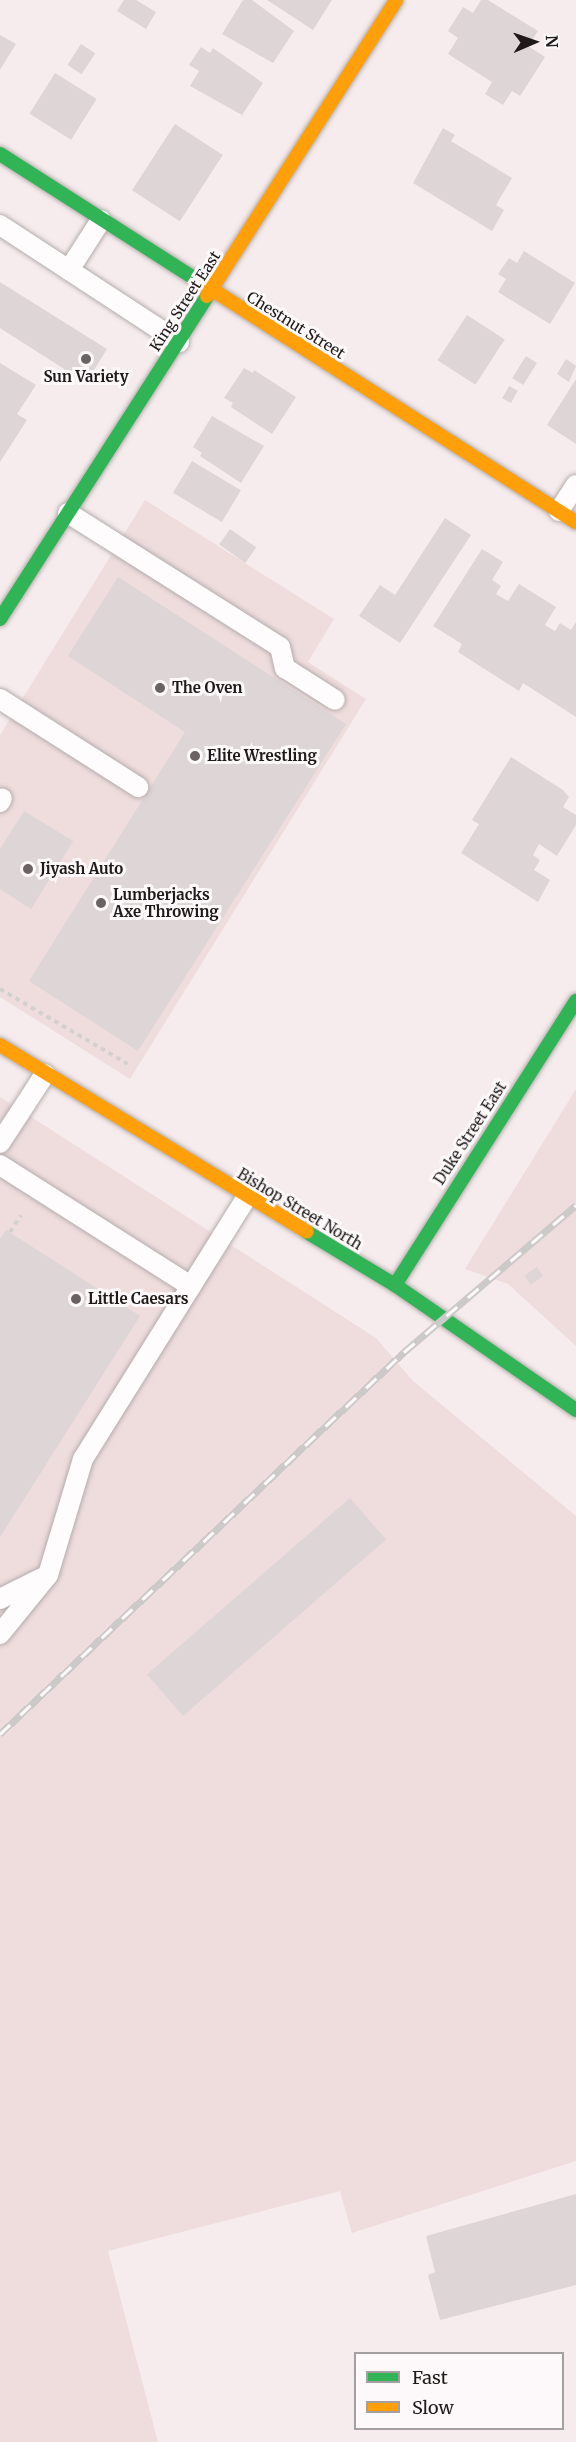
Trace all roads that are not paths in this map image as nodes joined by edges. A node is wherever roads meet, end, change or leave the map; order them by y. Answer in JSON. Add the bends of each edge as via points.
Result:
{"nodes":[{"id":1,"x":396,"y":0,"type":"edge"},
{"id":2,"x":0,"y":154,"type":"edge"},
{"id":3,"x":101,"y":220,"type":"junction"},
{"id":4,"x":0,"y":225,"type":"edge"},
{"id":5,"x":69,"y":270,"type":"junction"},
{"id":6,"x":212,"y":291,"type":"junction"},
{"id":7,"x":179,"y":342,"type":"junction"},
{"id":8,"x":576,"y":485,"type":"edge"},
{"id":9,"x":559,"y":511,"type":"junction"},
{"id":10,"x":68,"y":513,"type":"junction"},
{"id":11,"x":576,"y":522,"type":"edge"},
{"id":12,"x":0,"y":619,"type":"edge"},
{"id":13,"x":0,"y":699,"type":"edge"},
{"id":14,"x":335,"y":700,"type":"dead end"},
{"id":15,"x":138,"y":787,"type":"dead end"},
{"id":16,"x":576,"y":1001,"type":"edge"},
{"id":17,"x":0,"y":1045,"type":"edge"},
{"id":18,"x":45,"y":1074,"type":"junction"},
{"id":19,"x":0,"y":1143,"type":"edge"},
{"id":20,"x":0,"y":1165,"type":"edge"},
{"id":21,"x":247,"y":1197,"type":"junction"},
{"id":22,"x":395,"y":1285,"type":"junction"},
{"id":23,"x":191,"y":1286,"type":"junction"},
{"id":24,"x":576,"y":1410,"type":"edge"},
{"id":25,"x":48,"y":1575,"type":"junction"},
{"id":26,"x":0,"y":1599,"type":"edge"},
{"id":27,"x":0,"y":1634,"type":"edge"}],
"edges":[{"from":1,"to":6,"type":"main road","name":"King Street East"},
{"from":2,"to":3,"type":"main road","name":"Chestnut Street"},
{"from":3,"to":5,"type":"lane"},
{"from":3,"to":6,"type":"main road","name":"Chestnut Street"},
{"from":4,"to":5,"type":"lane"},
{"from":5,"to":7,"type":"lane"},
{"from":6,"to":7,"type":"main road","name":"King Street East"},
{"from":6,"to":9,"type":"main road","name":"Chestnut Street"},
{"from":7,"to":10,"type":"main road","name":"King Street East"},
{"from":8,"to":9,"type":"lane"},
{"from":9,"to":11,"type":"main road","name":"Chestnut Street"},
{"from":10,"to":12,"type":"main road","name":"King Street East"},
{"from":10,"to":14,"type":"lane","via":[[280,647],[285,668]]},
{"from":13,"to":15,"type":"lane"},
{"from":16,"to":22,"type":"main road","name":"Duke Street East"},
{"from":17,"to":18,"type":"main road","name":"Bishop Street North"},
{"from":18,"to":19,"type":"lane"},
{"from":18,"to":21,"type":"main road","name":"Bishop Street North"},
{"from":20,"to":23,"type":"lane"},
{"from":21,"to":22,"type":"main road","name":"Bishop Street North"},
{"from":21,"to":23,"type":"lane"},
{"from":22,"to":24,"type":"main road","name":"Bishop Street North"},
{"from":23,"to":25,"type":"lane","via":[[83,1459]]},
{"from":25,"to":26,"type":"lane"},
{"from":25,"to":27,"type":"lane"}]}
